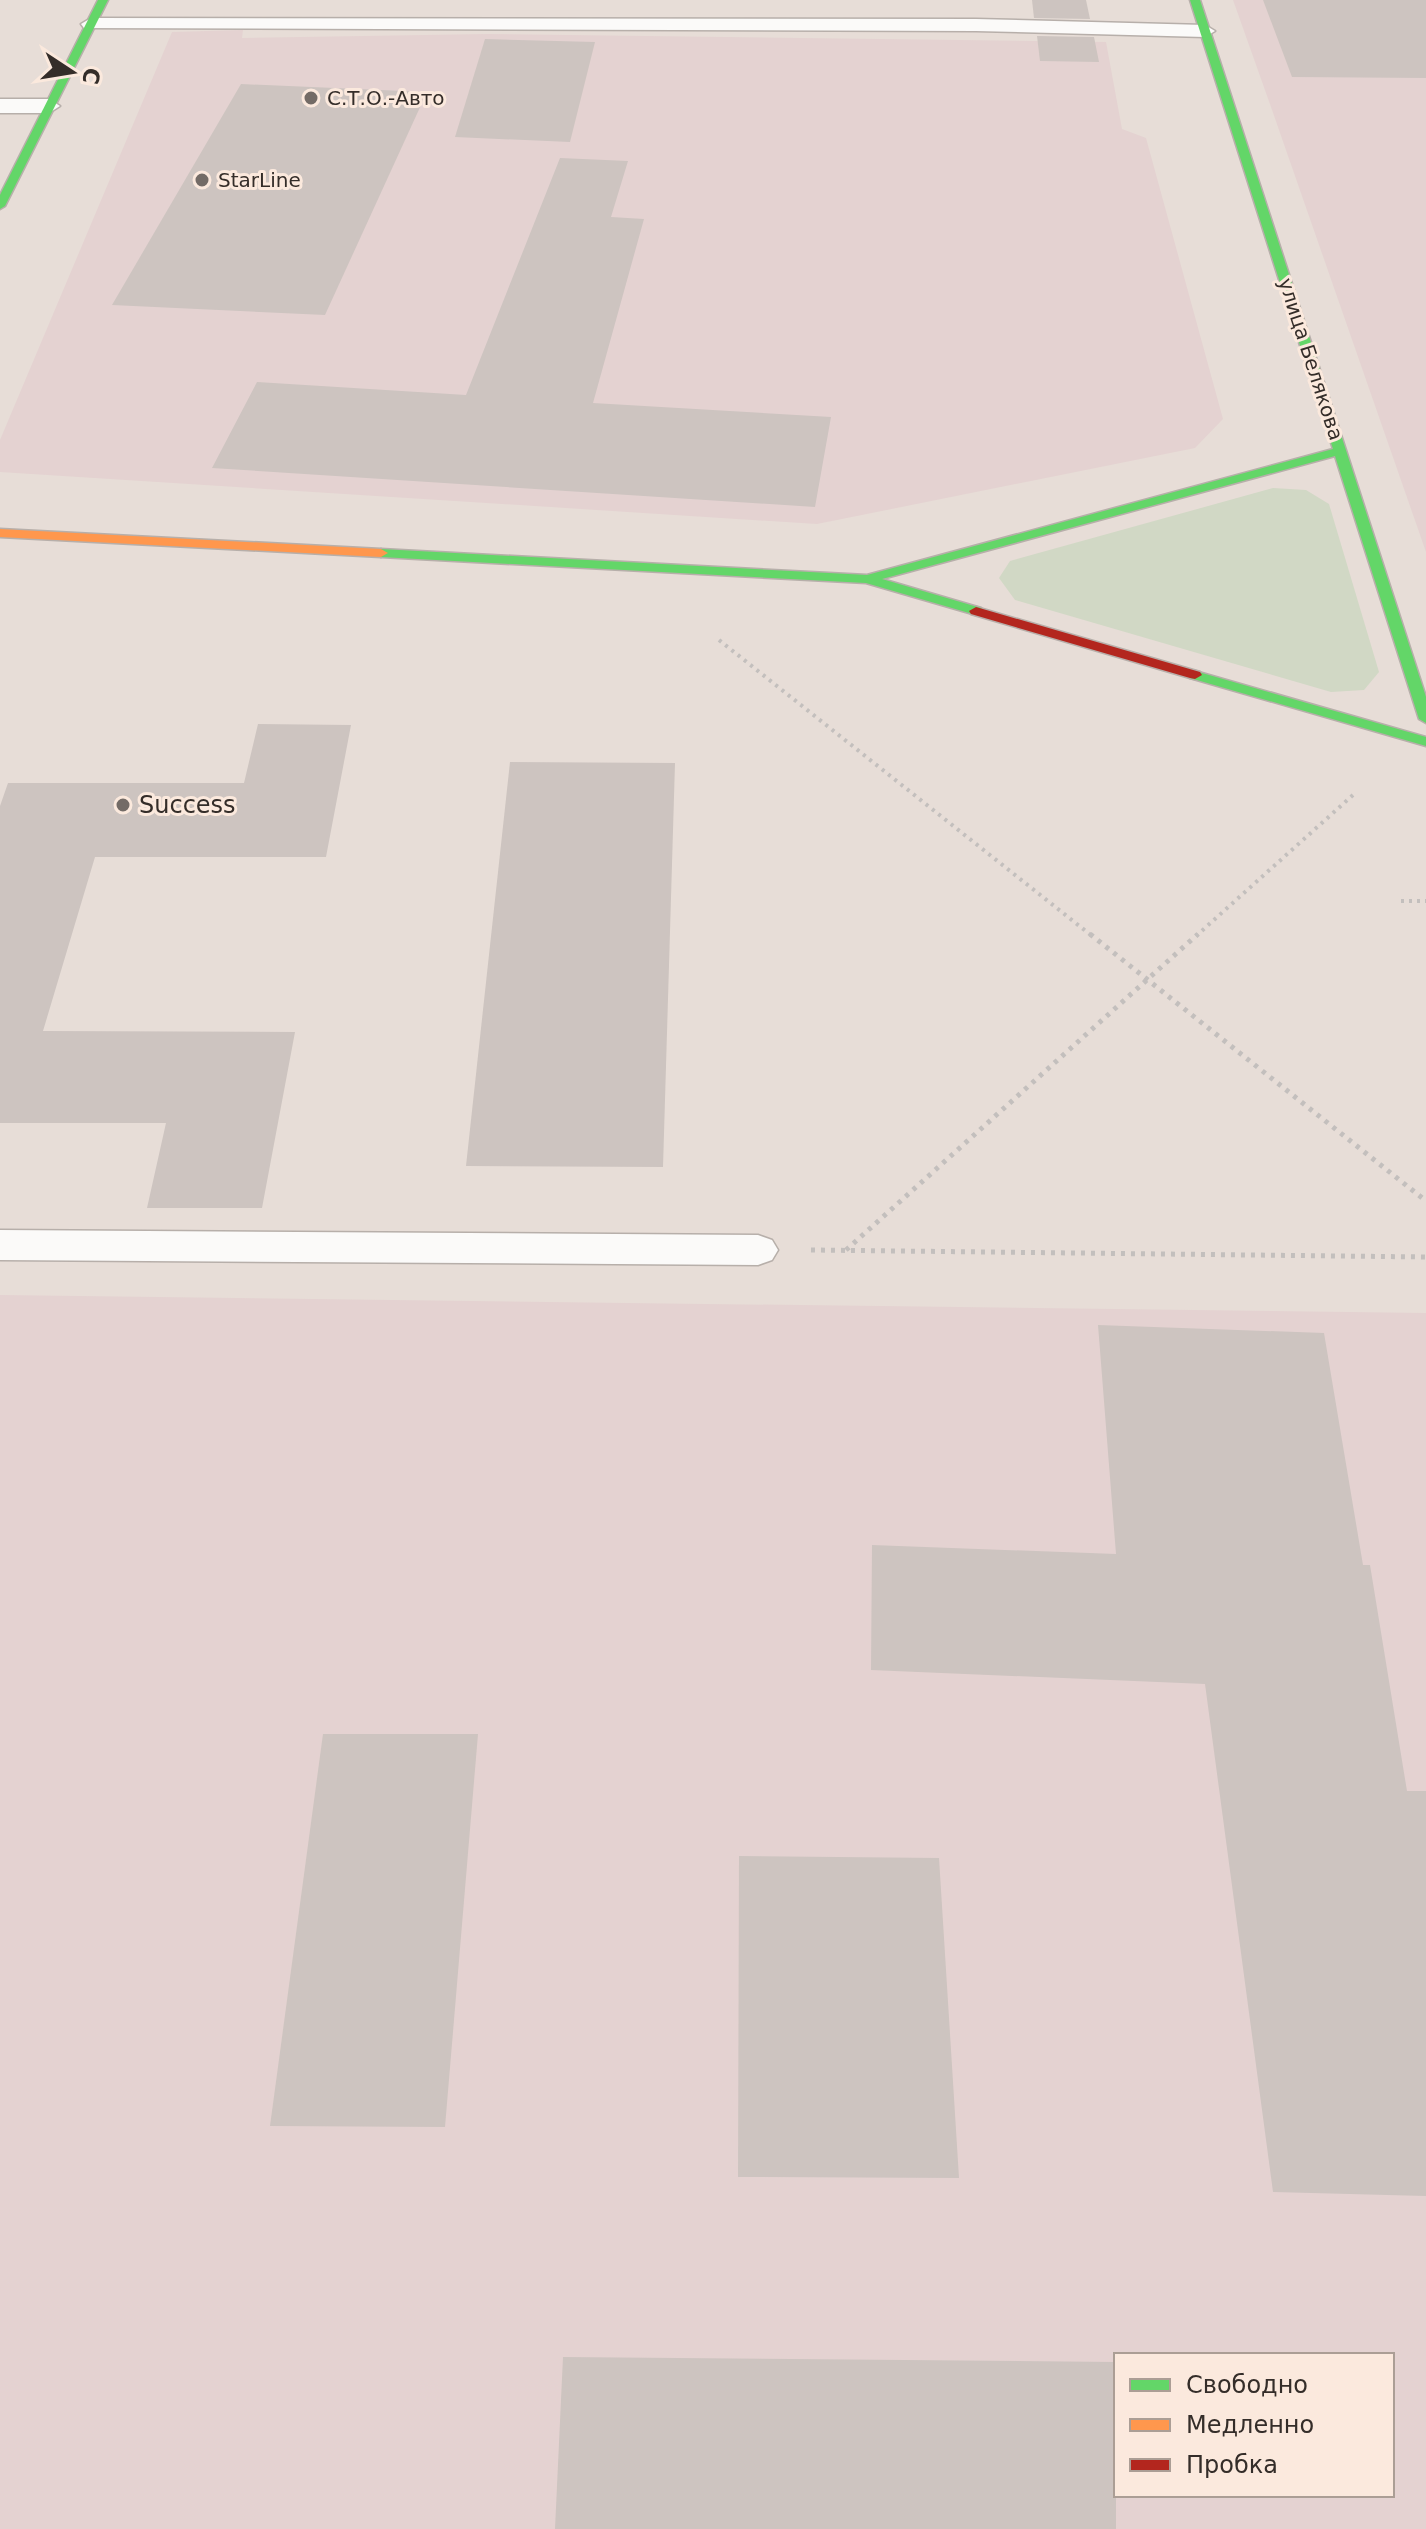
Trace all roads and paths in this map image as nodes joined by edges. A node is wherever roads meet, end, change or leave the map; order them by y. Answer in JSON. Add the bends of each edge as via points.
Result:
{"nodes":[{"id":1,"x":103,"y":0,"type":"edge"},
{"id":2,"x":1195,"y":0,"type":"edge"},
{"id":3,"x":271,"y":6,"type":"dead end"},
{"id":4,"x":91,"y":24,"type":"junction"},
{"id":5,"x":236,"y":24,"type":"junction"},
{"id":6,"x":1205,"y":31,"type":"junction"},
{"id":7,"x":0,"y":106,"type":"edge"},
{"id":8,"x":49,"y":106,"type":"junction"},
{"id":9,"x":0,"y":206,"type":"edge"},
{"id":10,"x":1341,"y":451,"type":"junction"},
{"id":11,"x":0,"y":533,"type":"edge"},
{"id":12,"x":867,"y":579,"type":"junction"},
{"id":13,"x":719,"y":640,"type":"dead end"},
{"id":14,"x":1426,"y":719,"type":"edge"},
{"id":15,"x":1426,"y":742,"type":"edge"},
{"id":16,"x":1353,"y":795,"type":"dead end"},
{"id":17,"x":1401,"y":901,"type":"dead end"},
{"id":18,"x":1426,"y":901,"type":"edge"},
{"id":19,"x":1146,"y":979,"type":"junction"},
{"id":20,"x":1426,"y":1201,"type":"edge"},
{"id":21,"x":0,"y":1245,"type":"edge"},
{"id":22,"x":758,"y":1250,"type":"dead end"},
{"id":23,"x":1426,"y":1257,"type":"edge"}],
"edges":[{"from":1,"to":4,"type":"street"},
{"from":2,"to":6,"type":"street","name":"улица Белякова"},
{"from":3,"to":5,"type":"lane"},
{"from":4,"to":5,"type":"lane"},
{"from":4,"to":8,"type":"street"},
{"from":5,"to":6,"type":"lane","via":[[976,25]]},
{"from":6,"to":10,"type":"street","name":"улица Белякова"},
{"from":7,"to":8,"type":"lane"},
{"from":8,"to":9,"type":"street"},
{"from":10,"to":12,"type":"street"},
{"from":10,"to":14,"type":"street","name":"улица Белякова"},
{"from":11,"to":12,"type":"street"},
{"from":12,"to":15,"type":"street"},
{"from":13,"to":19,"type":"path"},
{"from":16,"to":19,"type":"path"},
{"from":17,"to":18,"type":"path"},
{"from":19,"to":20,"type":"path"},
{"from":19,"to":23,"type":"path","via":[[846,1250]]},
{"from":21,"to":22,"type":"lane"}]}
